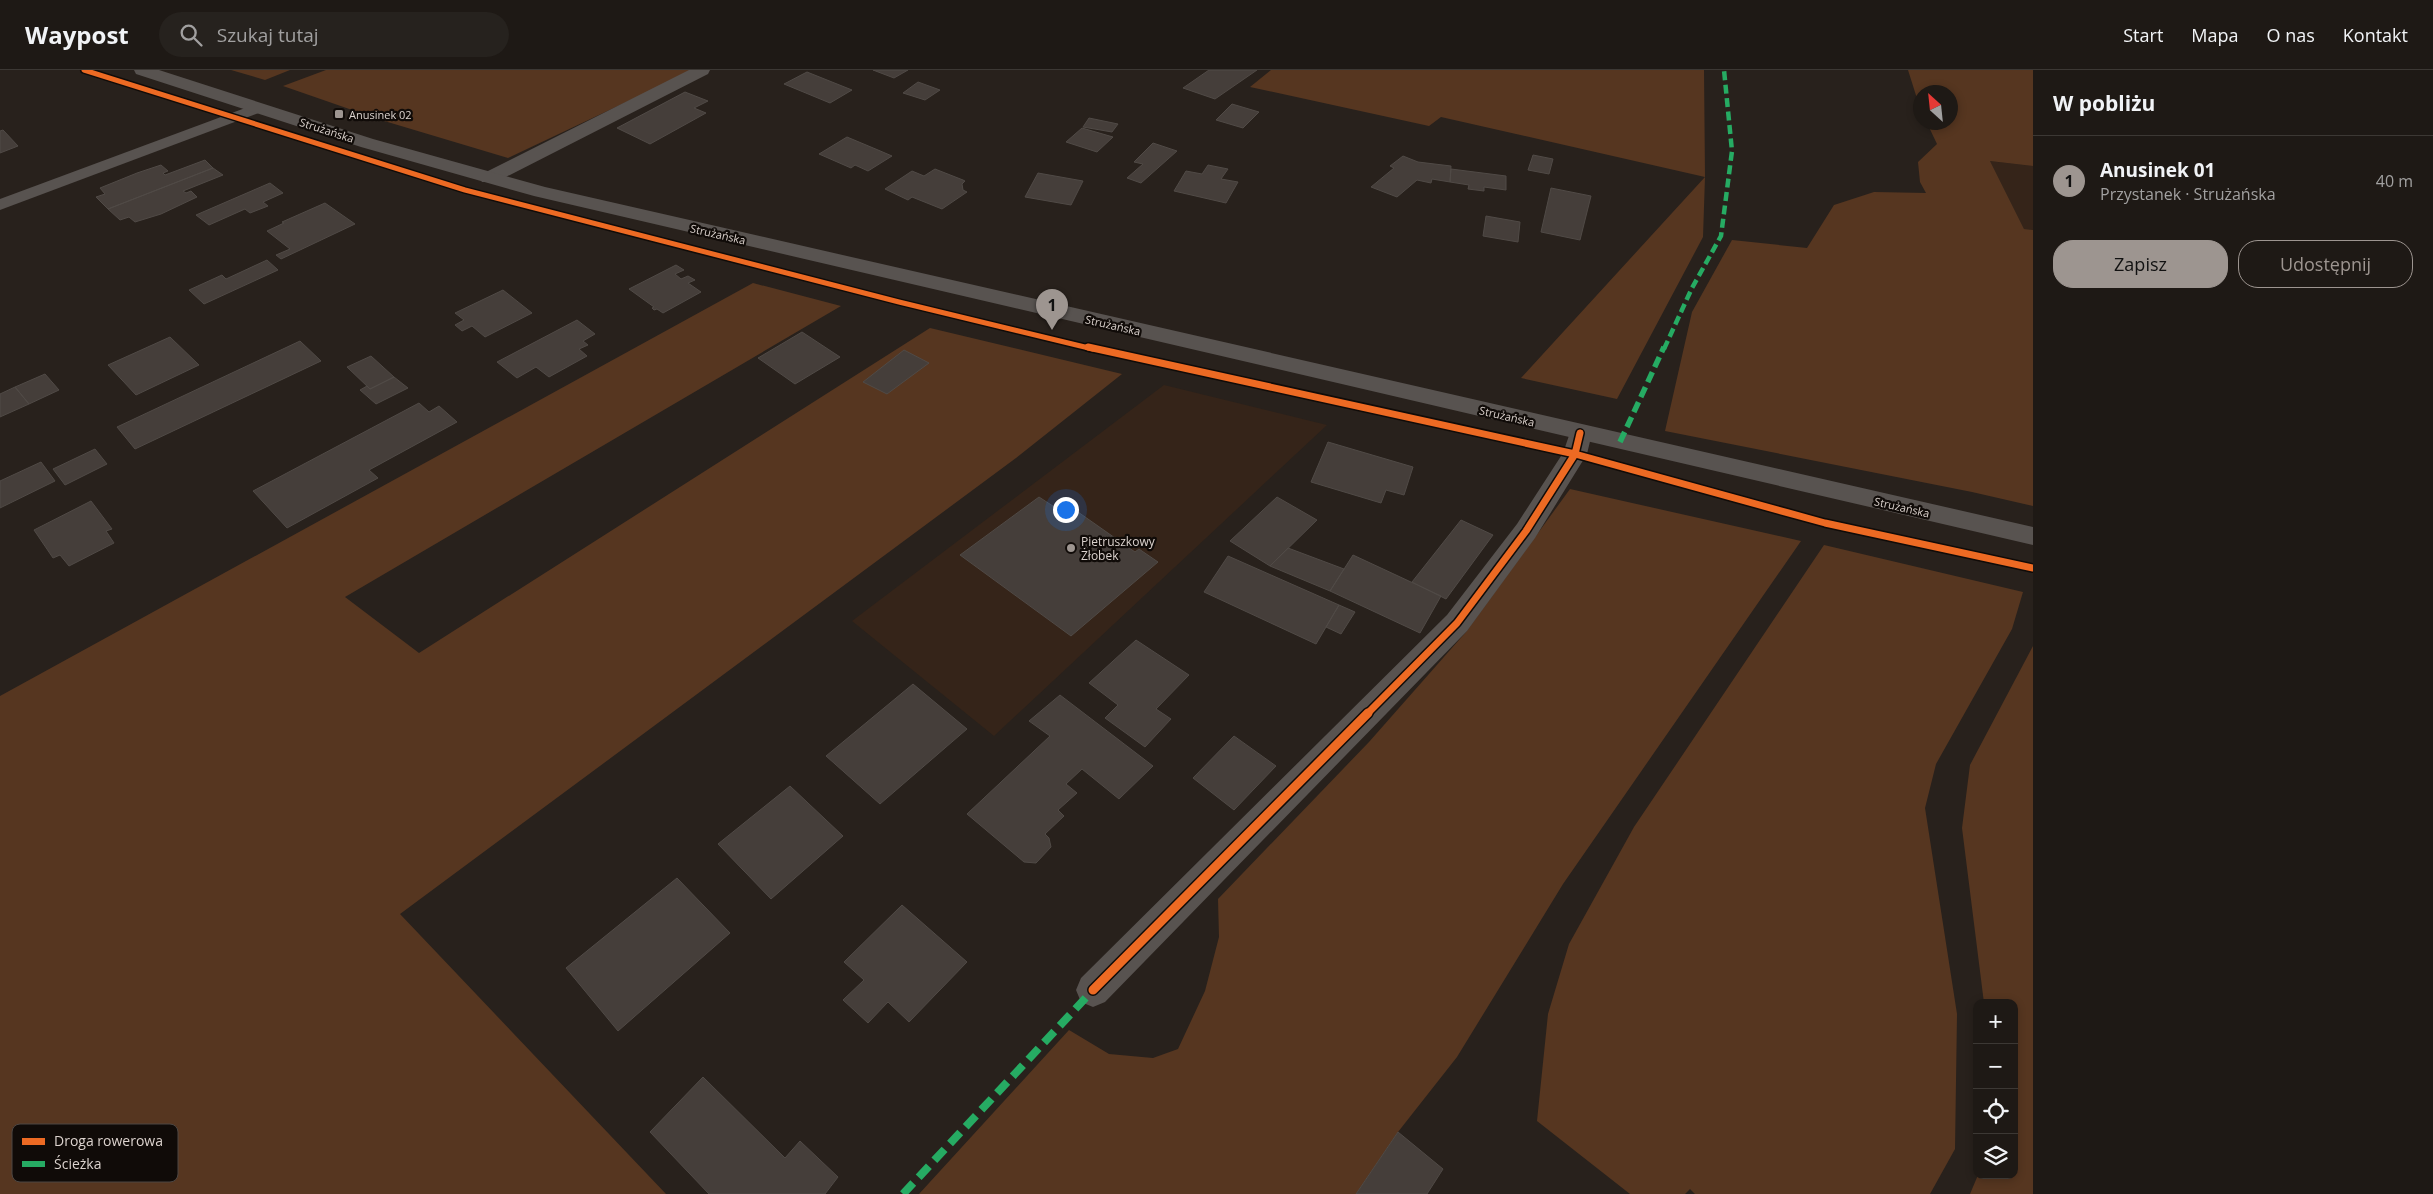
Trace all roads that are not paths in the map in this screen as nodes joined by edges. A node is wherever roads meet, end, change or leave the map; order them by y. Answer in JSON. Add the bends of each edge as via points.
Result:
{"nodes":[{"id":1,"x":142,"y":70,"type":"edge"},
{"id":2,"x":702,"y":70,"type":"edge"},
{"id":3,"x":260,"y":108,"type":"junction"},
{"id":4,"x":489,"y":178,"type":"junction"},
{"id":5,"x":0,"y":205,"type":"edge"},
{"id":6,"x":1580,"y":433,"type":"junction"},
{"id":7,"x":2033,"y":536,"type":"edge"},
{"id":8,"x":1093,"y":990,"type":"dead end"}],
"edges":[{"from":1,"to":3,"type":"main road","name":"Strużańska"},
{"from":2,"to":4,"type":"main road"},
{"from":3,"to":4,"type":"main road","name":"Strużańska","via":[[367,144]]},
{"from":3,"to":5,"type":"lane"},
{"from":4,"to":6,"type":"main road","name":"Strużańska","via":[[807,255]]},
{"from":6,"to":7,"type":"main road","name":"Strużańska"},
{"from":6,"to":8,"type":"main road","via":[[1575,454],[1526,531],[1457,623]]}]}
